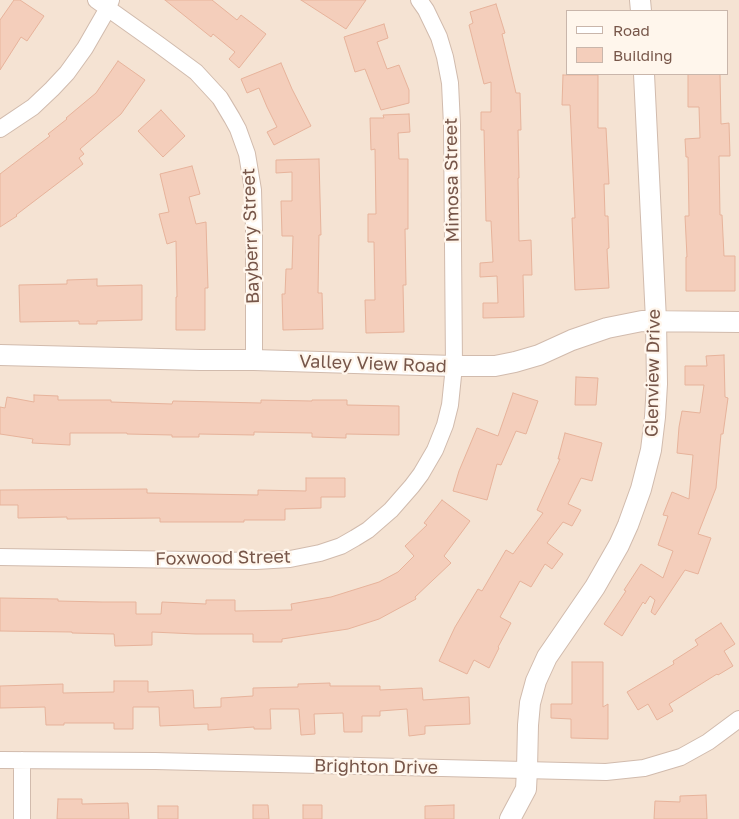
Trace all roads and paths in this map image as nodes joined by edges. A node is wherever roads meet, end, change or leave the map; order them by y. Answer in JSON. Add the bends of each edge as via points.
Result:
{"nodes":[{"id":1,"x":419,"y":0,"type":"edge"},
{"id":2,"x":105,"y":3,"type":"edge"},
{"id":3,"x":644,"y":75,"type":"edge"},
{"id":4,"x":0,"y":129,"type":"edge"},
{"id":5,"x":656,"y":320,"type":"junction"},
{"id":6,"x":739,"y":322,"type":"edge"},
{"id":7,"x":0,"y":355,"type":"edge"},
{"id":8,"x":254,"y":360,"type":"junction"},
{"id":9,"x":454,"y":366,"type":"junction"},
{"id":10,"x":0,"y":557,"type":"edge"},
{"id":11,"x":739,"y":719,"type":"edge"},
{"id":12,"x":0,"y":760,"type":"edge"},
{"id":13,"x":22,"y":760,"type":"junction"},
{"id":14,"x":527,"y":769,"type":"junction"},
{"id":15,"x":22,"y":819,"type":"edge"},
{"id":16,"x":510,"y":819,"type":"edge"}],
"edges":[{"from":1,"to":9,"type":"street","name":"Mimosa Street","via":[[439,37],[450,83]]},
{"from":2,"to":4,"type":"street","via":[[85,48],[67,73],[33,107]]},
{"from":2,"to":8,"type":"street","name":"Bayberry Street","via":[[196,72],[220,98],[238,129],[247,154],[253,190]]},
{"from":3,"to":5,"type":"street","name":"Glenview Drive"},
{"from":5,"to":6,"type":"street","name":"Valley View Road"},
{"from":5,"to":9,"type":"street","name":"Valley View Road","via":[[607,328],[515,362],[495,366]]},
{"from":5,"to":14,"type":"street","name":"Glenview Drive","via":[[655,417],[641,488],[619,546],[547,657],[536,681],[530,703]]},
{"from":7,"to":8,"type":"street","name":"Valley View Road"},
{"from":8,"to":9,"type":"street","name":"Valley View Road"},
{"from":9,"to":10,"type":"street","name":"Foxwood Street","via":[[445,425],[421,474],[391,510],[368,530],[341,546],[290,559],[256,561]]},
{"from":11,"to":14,"type":"street","name":"Brighton Drive","via":[[681,757],[644,768],[606,772]]},
{"from":12,"to":13,"type":"street","name":"Brighton Drive"},
{"from":13,"to":14,"type":"street","name":"Brighton Drive"},
{"from":13,"to":15,"type":"street"},
{"from":14,"to":16,"type":"street","name":"Glenview Drive","via":[[526,789]]}]}
